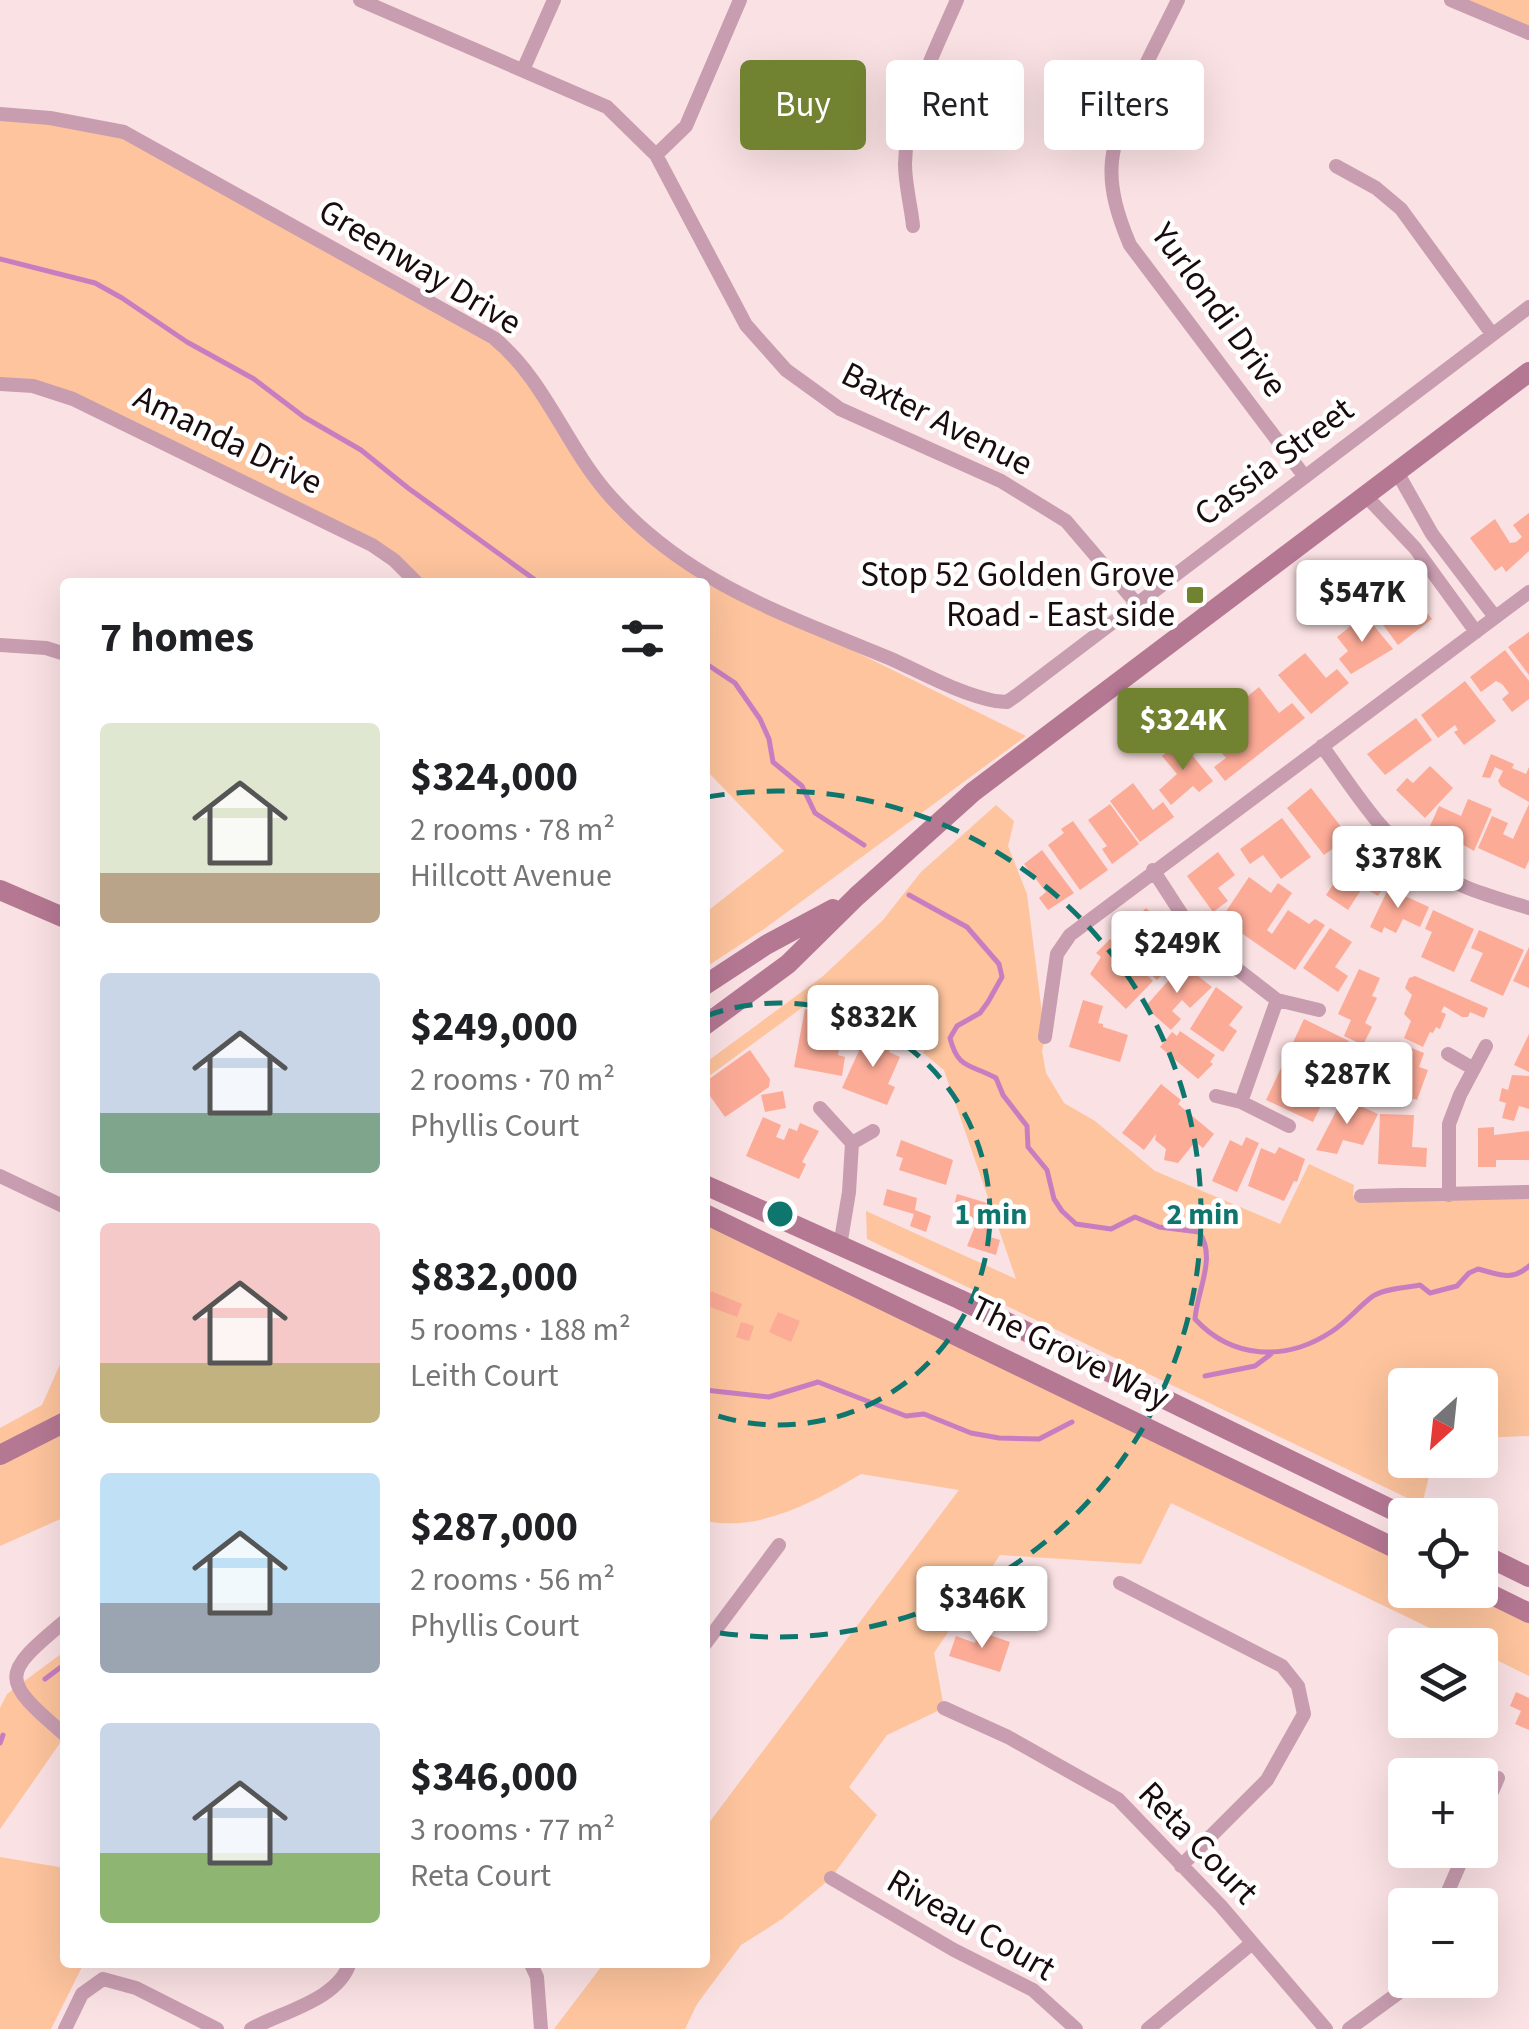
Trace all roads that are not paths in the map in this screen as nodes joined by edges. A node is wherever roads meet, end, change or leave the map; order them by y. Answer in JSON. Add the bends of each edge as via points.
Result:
{"nodes":[{"id":1,"x":360,"y":0,"type":"edge"},
{"id":2,"x":554,"y":0,"type":"edge"},
{"id":3,"x":740,"y":0,"type":"edge"},
{"id":4,"x":957,"y":0,"type":"edge"},
{"id":5,"x":1178,"y":0,"type":"edge"},
{"id":6,"x":1451,"y":0,"type":"edge"},
{"id":7,"x":1529,"y":33,"type":"edge"},
{"id":8,"x":523,"y":70,"type":"junction"},
{"id":9,"x":0,"y":114,"type":"edge"},
{"id":10,"x":656,"y":155,"type":"junction"},
{"id":11,"x":1336,"y":166,"type":"dead end"},
{"id":12,"x":914,"y":226,"type":"dead end"},
{"id":13,"x":1529,"y":307,"type":"edge"},
{"id":14,"x":1492,"y":334,"type":"junction"},
{"id":15,"x":1529,"y":372,"type":"edge"},
{"id":16,"x":0,"y":384,"type":"edge"},
{"id":17,"x":1397,"y":472,"type":"junction"},
{"id":18,"x":1306,"y":477,"type":"junction"},
{"id":19,"x":1366,"y":496,"type":"junction"},
{"id":20,"x":1432,"y":534,"type":"junction"},
{"id":21,"x":1415,"y":548,"type":"junction"},
{"id":22,"x":412,"y":578,"type":"edge"},
{"id":23,"x":706,"y":578,"type":"edge"},
{"id":24,"x":710,"y":580,"type":"edge"},
{"id":25,"x":1529,"y":592,"type":"edge"},
{"id":26,"x":1136,"y":603,"type":"junction"},
{"id":27,"x":1495,"y":617,"type":"junction"},
{"id":28,"x":1476,"y":632,"type":"junction"},
{"id":29,"x":0,"y":645,"type":"edge"},
{"id":30,"x":60,"y":652,"type":"edge"},
{"id":31,"x":1007,"y":702,"type":"joint"},
{"id":32,"x":1322,"y":746,"type":"junction"},
{"id":33,"x":1153,"y":870,"type":"junction"},
{"id":34,"x":0,"y":890,"type":"edge"},
{"id":35,"x":857,"y":896,"type":"junction"},
{"id":36,"x":1529,"y":908,"type":"edge"},
{"id":37,"x":60,"y":916,"type":"edge"},
{"id":38,"x":710,"y":982,"type":"edge"},
{"id":39,"x":1277,"y":1000,"type":"junction"},
{"id":40,"x":736,"y":1003,"type":"junction"},
{"id":41,"x":1319,"y":1010,"type":"dead end"},
{"id":42,"x":710,"y":1021,"type":"edge"},
{"id":43,"x":710,"y":1029,"type":"edge"},
{"id":44,"x":1046,"y":1037,"type":"dead end"},
{"id":45,"x":1486,"y":1046,"type":"dead end"},
{"id":46,"x":1448,"y":1054,"type":"dead end"},
{"id":47,"x":1474,"y":1068,"type":"junction"},
{"id":48,"x":1216,"y":1096,"type":"dead end"},
{"id":49,"x":1241,"y":1102,"type":"junction"},
{"id":50,"x":820,"y":1108,"type":"dead end"},
{"id":51,"x":1289,"y":1126,"type":"dead end"},
{"id":52,"x":872,"y":1131,"type":"dead end"},
{"id":53,"x":852,"y":1143,"type":"junction"},
{"id":54,"x":0,"y":1176,"type":"edge"},
{"id":55,"x":710,"y":1179,"type":"edge"},
{"id":56,"x":710,"y":1187,"type":"edge"},
{"id":57,"x":1529,"y":1192,"type":"edge"},
{"id":58,"x":1449,"y":1195,"type":"junction"},
{"id":59,"x":1361,"y":1196,"type":"dead end"},
{"id":60,"x":60,"y":1205,"type":"edge"},
{"id":61,"x":710,"y":1216,"type":"edge"},
{"id":62,"x":784,"y":1220,"type":"junction"},
{"id":63,"x":840,"y":1246,"type":"junction"},
{"id":64,"x":60,"y":1424,"type":"edge"},
{"id":65,"x":0,"y":1454,"type":"edge"},
{"id":66,"x":1388,"y":1508,"type":"edge"},
{"id":67,"x":780,"y":1545,"type":"dead end"},
{"id":68,"x":1388,"y":1545,"type":"edge"},
{"id":69,"x":1498,"y":1562,"type":"edge"},
{"id":70,"x":1529,"y":1577,"type":"edge"},
{"id":71,"x":1120,"y":1584,"type":"dead end"},
{"id":72,"x":1498,"y":1598,"type":"edge"},
{"id":73,"x":1529,"y":1613,"type":"edge"},
{"id":74,"x":60,"y":1625,"type":"edge"},
{"id":75,"x":710,"y":1637,"type":"edge"},
{"id":76,"x":4,"y":1684,"type":"edge"},
{"id":77,"x":944,"y":1708,"type":"dead end"},
{"id":78,"x":60,"y":1730,"type":"edge"},
{"id":79,"x":1181,"y":1866,"type":"junction"},
{"id":80,"x":830,"y":1878,"type":"dead end"},
{"id":81,"x":1251,"y":1944,"type":"junction"},
{"id":82,"x":348,"y":1968,"type":"edge"},
{"id":83,"x":532,"y":1968,"type":"edge"},
{"id":84,"x":1392,"y":1998,"type":"edge"},
{"id":85,"x":64,"y":2029,"type":"edge"},
{"id":86,"x":217,"y":2029,"type":"edge"},
{"id":87,"x":251,"y":2029,"type":"edge"},
{"id":88,"x":541,"y":2029,"type":"edge"},
{"id":89,"x":1076,"y":2029,"type":"edge"},
{"id":90,"x":1148,"y":2029,"type":"edge"},
{"id":91,"x":1326,"y":2029,"type":"edge"},
{"id":92,"x":1349,"y":2029,"type":"edge"}],
"edges":[{"from":1,"to":8,"type":"street","name":"Baxter Avenue"},
{"from":2,"to":8,"type":"street"},
{"from":3,"to":10,"type":"street","via":[[686,126]]},
{"from":4,"to":12,"type":"street","via":[[911,122],[905,165]]},
{"from":5,"to":18,"type":"street","name":"Yurlondi Drive","via":[[1116,146],[1116,211],[1130,244]]},
{"from":6,"to":7,"type":"street"},
{"from":8,"to":10,"type":"street","name":"Baxter Avenue","via":[[607,108]]},
{"from":9,"to":23,"type":"street","name":"Greenway Drive","via":[[124,132],[494,338],[530,374],[607,493],[661,546]]},
{"from":10,"to":26,"type":"street","name":"Baxter Avenue","via":[[746,325],[786,370],[840,409],[1001,481],[1066,521]]},
{"from":11,"to":14,"type":"street","via":[[1401,209]]},
{"from":13,"to":14,"type":"street","name":"Cassia Street"},
{"from":14,"to":18,"type":"street","name":"Cassia Street"},
{"from":15,"to":17,"type":"main road"},
{"from":16,"to":22,"type":"street","name":"Amanda Drive","via":[[74,398],[372,545]]},
{"from":17,"to":19,"type":"main road"},
{"from":17,"to":20,"type":"street"},
{"from":18,"to":26,"type":"street","name":"Cassia Street"},
{"from":19,"to":21,"type":"street"},
{"from":19,"to":35,"type":"main road","via":[[973,792]]},
{"from":20,"to":21,"type":"street"},
{"from":20,"to":27,"type":"street"},
{"from":21,"to":28,"type":"street"},
{"from":24,"to":31,"type":"street","name":"Greenway Drive","via":[[984,699]]},
{"from":25,"to":27,"type":"street"},
{"from":26,"to":31,"type":"street","name":"Cassia Street"},
{"from":27,"to":28,"type":"street"},
{"from":28,"to":32,"type":"street"},
{"from":29,"to":30,"type":"street"},
{"from":32,"to":33,"type":"street"},
{"from":32,"to":36,"type":"street","via":[[1382,827],[1422,864]]},
{"from":33,"to":39,"type":"street","via":[[1197,938]]},
{"from":33,"to":44,"type":"street","via":[[1063,944]]},
{"from":34,"to":37,"type":"main road"},
{"from":35,"to":38,"type":"main road"},
{"from":35,"to":40,"type":"main road","via":[[788,964]]},
{"from":39,"to":41,"type":"street"},
{"from":39,"to":49,"type":"street"},
{"from":40,"to":42,"type":"main road"},
{"from":40,"to":43,"type":"main road"},
{"from":45,"to":47,"type":"street"},
{"from":46,"to":47,"type":"street"},
{"from":47,"to":58,"type":"street","via":[[1449,1124]]},
{"from":48,"to":49,"type":"street"},
{"from":49,"to":51,"type":"street"},
{"from":50,"to":53,"type":"street"},
{"from":52,"to":53,"type":"street"},
{"from":53,"to":63,"type":"street"},
{"from":54,"to":60,"type":"street"},
{"from":55,"to":62,"type":"main road"},
{"from":56,"to":62,"type":"main road","name":"The Grove Way"},
{"from":57,"to":58,"type":"street"},
{"from":58,"to":59,"type":"street"},
{"from":61,"to":68,"type":"main road","name":"The Grove Way"},
{"from":62,"to":63,"type":"main road","name":"The Grove Way"},
{"from":63,"to":66,"type":"main road","name":"The Grove Way"},
{"from":64,"to":65,"type":"main road"},
{"from":67,"to":75,"type":"street"},
{"from":69,"to":70,"type":"main road"},
{"from":71,"to":79,"type":"street","via":[[1282,1666],[1299,1690],[1304,1714],[1267,1780]]},
{"from":72,"to":73,"type":"main road"},
{"from":74,"to":76,"type":"street","via":[[17,1654]]},
{"from":76,"to":78,"type":"street"},
{"from":77,"to":79,"type":"street","name":"Reta Court","via":[[1118,1799]]},
{"from":79,"to":81,"type":"street","name":"Reta Court"},
{"from":80,"to":89,"type":"street","name":"Riveau Court","via":[[1033,1990]]},
{"from":81,"to":90,"type":"street"},
{"from":81,"to":91,"type":"street","name":"Reta Court"},
{"from":82,"to":87,"type":"street","via":[[328,1991]]},
{"from":83,"to":88,"type":"street"},
{"from":84,"to":92,"type":"street"},
{"from":85,"to":86,"type":"street","via":[[82,1994],[103,1979],[136,1988]]}]}
